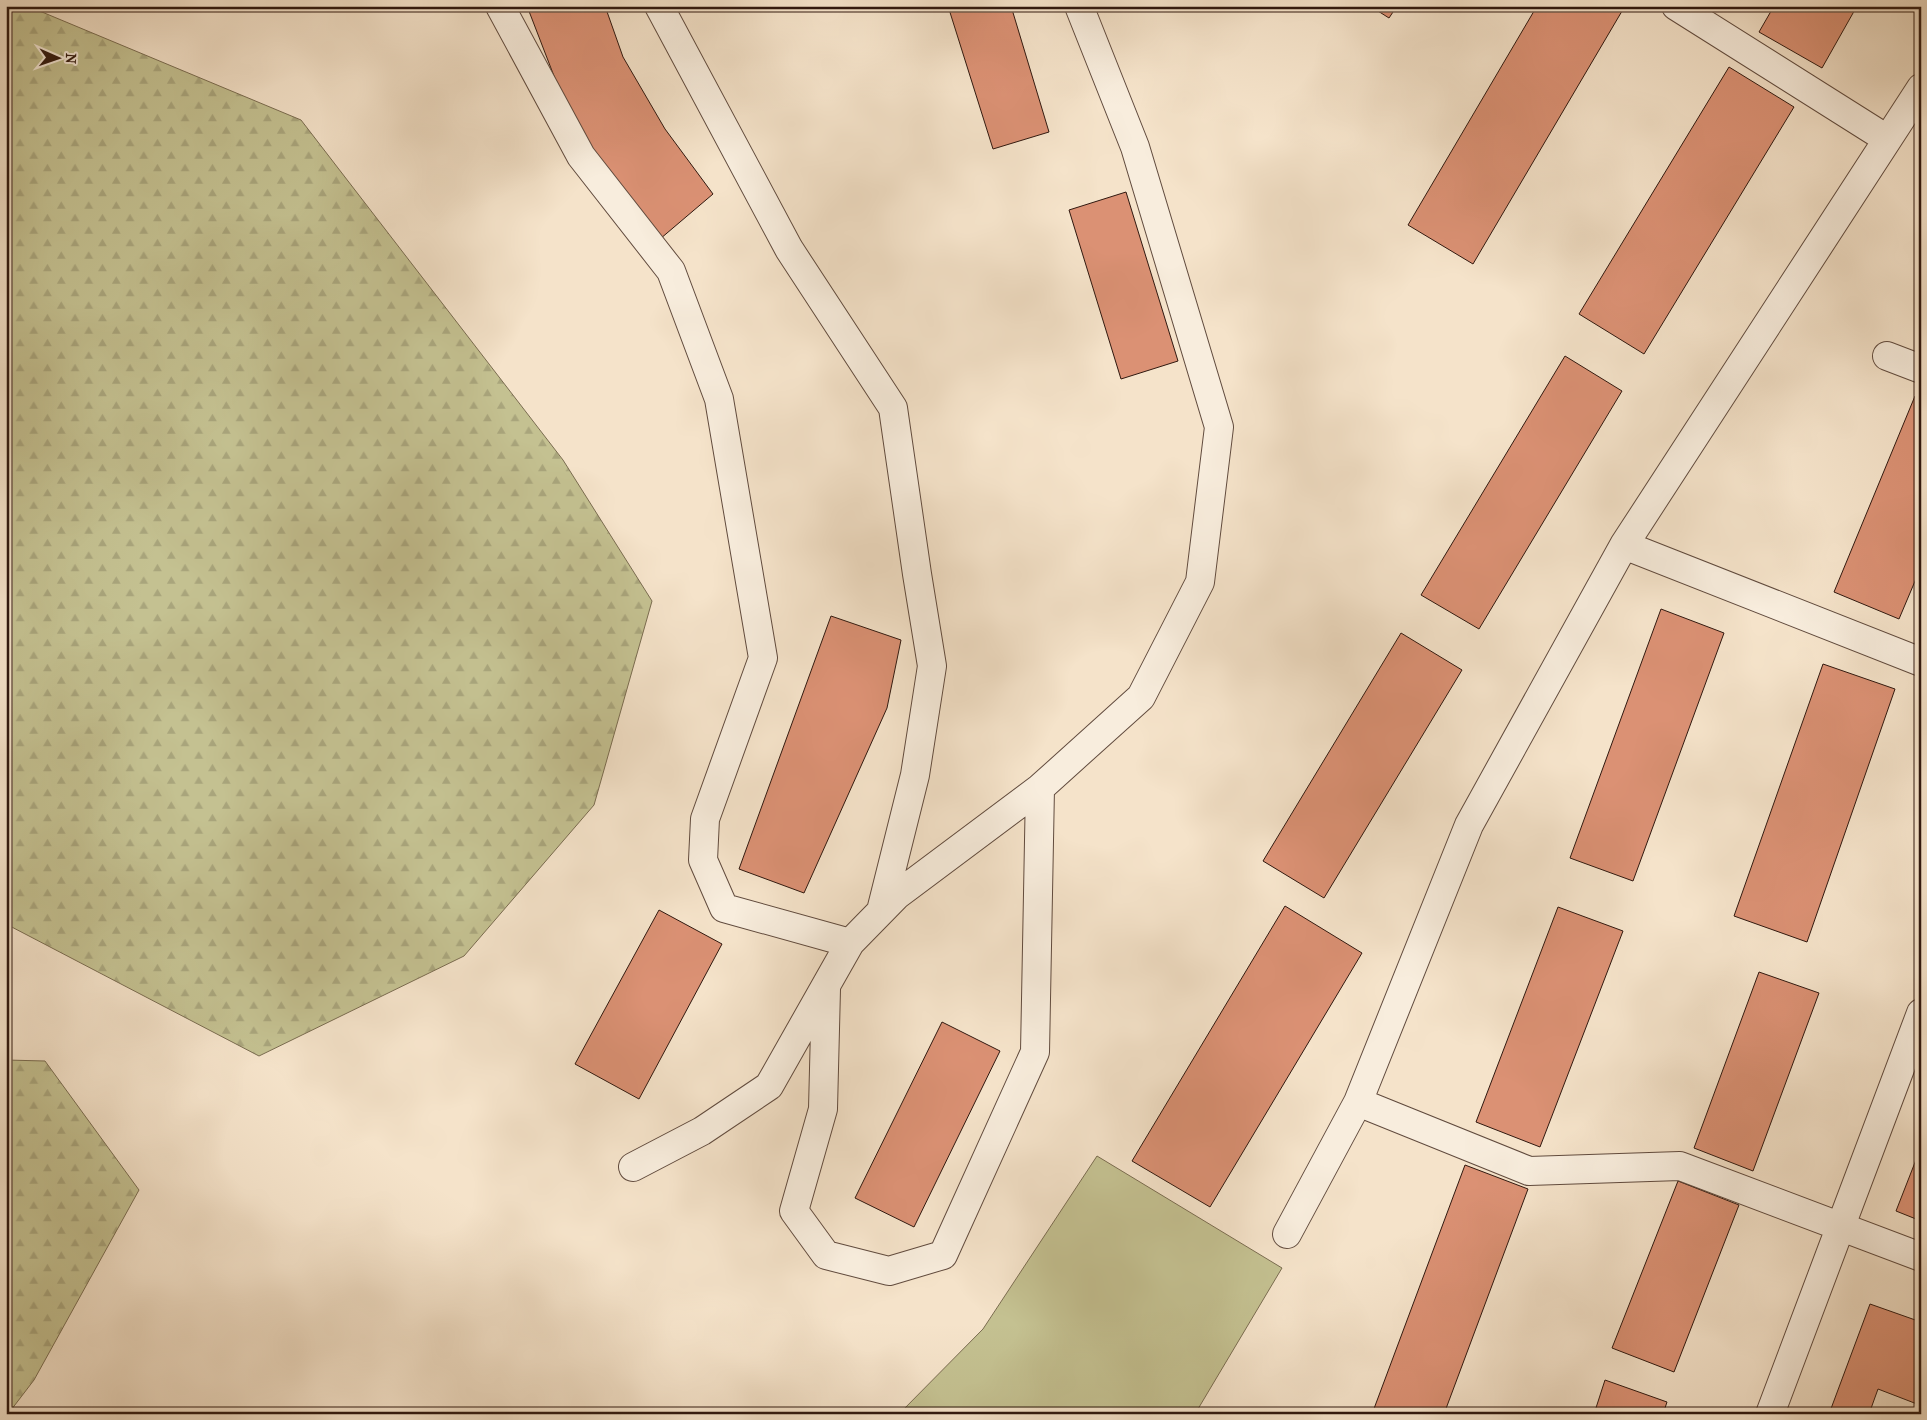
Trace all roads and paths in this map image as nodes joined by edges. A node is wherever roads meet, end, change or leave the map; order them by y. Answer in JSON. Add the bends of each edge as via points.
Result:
{"nodes":[{"id":1,"x":500,"y":6,"type":"edge"},
{"id":2,"x":659,"y":6,"type":"edge"},
{"id":3,"x":1079,"y":6,"type":"edge"},
{"id":4,"x":1676,"y":6,"type":"edge"},
{"id":5,"x":1921,"y":88,"type":"edge"},
{"id":6,"x":1887,"y":139,"type":"junction"},
{"id":7,"x":1887,"y":356,"type":"dead end"},
{"id":8,"x":1921,"y":369,"type":"edge"},
{"id":9,"x":1624,"y":545,"type":"junction"},
{"id":10,"x":1921,"y":662,"type":"edge"},
{"id":11,"x":1040,"y":788,"type":"junction"},
{"id":12,"x":882,"y":911,"type":"junction"},
{"id":13,"x":850,"y":943,"type":"junction"},
{"id":14,"x":826,"y":985,"type":"junction"},
{"id":15,"x":1921,"y":1013,"type":"edge"},
{"id":16,"x":1358,"y":1102,"type":"junction"},
{"id":17,"x":633,"y":1167,"type":"dead end"},
{"id":18,"x":1841,"y":1226,"type":"junction"},
{"id":19,"x":1286,"y":1234,"type":"dead end"},
{"id":20,"x":1921,"y":1256,"type":"edge"},
{"id":21,"x":1770,"y":1414,"type":"edge"}],
"edges":[{"from":1,"to":13,"type":"street","via":[[581,156],[671,271],[719,399],[763,658],[705,819],[703,860],[724,908]]},
{"from":2,"to":12,"type":"street","via":[[789,249],[893,408],[932,666],[915,776]]},
{"from":3,"to":11,"type":"street","via":[[1135,147],[1219,427],[1200,582],[1141,697]]},
{"from":4,"to":6,"type":"street"},
{"from":5,"to":6,"type":"street"},
{"from":6,"to":9,"type":"street"},
{"from":7,"to":8,"type":"street"},
{"from":9,"to":10,"type":"street"},
{"from":9,"to":16,"type":"street","via":[[1469,824]]},
{"from":11,"to":12,"type":"street","via":[[896,895]]},
{"from":11,"to":14,"type":"street","via":[[1035,1052],[943,1255],[889,1271],[826,1255],[794,1211],[823,1109]]},
{"from":12,"to":13,"type":"street"},
{"from":13,"to":14,"type":"street"},
{"from":14,"to":17,"type":"street","via":[[769,1086],[702,1130]]},
{"from":15,"to":18,"type":"street"},
{"from":16,"to":18,"type":"street","via":[[1529,1171],[1680,1166]]},
{"from":16,"to":19,"type":"street"},
{"from":18,"to":20,"type":"street"},
{"from":18,"to":21,"type":"street"}]}
